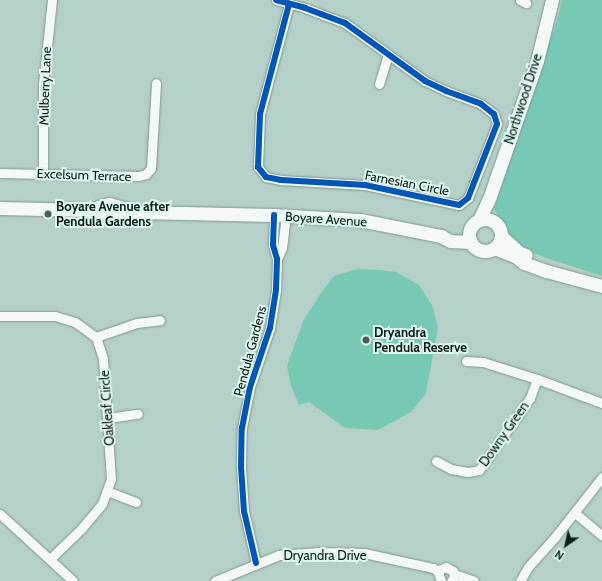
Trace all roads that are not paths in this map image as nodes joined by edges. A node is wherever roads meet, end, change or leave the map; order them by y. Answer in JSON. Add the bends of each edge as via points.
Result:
{"nodes":[{"id":1,"x":52,"y":0,"type":"edge"},
{"id":2,"x":276,"y":0,"type":"edge"},
{"id":3,"x":552,"y":0,"type":"edge"},
{"id":4,"x":289,"y":4,"type":"junction"},
{"id":5,"x":388,"y":54,"type":"junction"},
{"id":6,"x":156,"y":83,"type":"dead end"},
{"id":7,"x":379,"y":84,"type":"dead end"},
{"id":8,"x":0,"y":172,"type":"edge"},
{"id":9,"x":43,"y":173,"type":"junction"},
{"id":10,"x":490,"y":196,"type":"junction"},
{"id":11,"x":0,"y":208,"type":"edge"},
{"id":12,"x":280,"y":216,"type":"junction"},
{"id":13,"x":479,"y":220,"type":"junction"},
{"id":14,"x":493,"y":221,"type":"junction"},
{"id":15,"x":470,"y":236,"type":"junction"},
{"id":16,"x":500,"y":236,"type":"junction"},
{"id":17,"x":494,"y":248,"type":"junction"},
{"id":18,"x":602,"y":278,"type":"edge"},
{"id":19,"x":602,"y":286,"type":"edge"},
{"id":20,"x":0,"y":316,"type":"edge"},
{"id":21,"x":160,"y":320,"type":"dead end"},
{"id":22,"x":96,"y":337,"type":"junction"},
{"id":23,"x":466,"y":361,"type":"dead end"},
{"id":24,"x":537,"y":379,"type":"junction"},
{"id":25,"x":602,"y":403,"type":"edge"},
{"id":26,"x":138,"y":414,"type":"dead end"},
{"id":27,"x":108,"y":418,"type":"junction"},
{"id":28,"x":436,"y":461,"type":"dead end"},
{"id":29,"x":602,"y":477,"type":"edge"},
{"id":30,"x":107,"y":491,"type":"junction"},
{"id":31,"x":136,"y":502,"type":"dead end"},
{"id":32,"x":575,"y":513,"type":"junction"},
{"id":33,"x":0,"y":514,"type":"edge"},
{"id":34,"x":602,"y":536,"type":"edge"},
{"id":35,"x":50,"y":560,"type":"junction"},
{"id":36,"x":256,"y":563,"type":"junction"},
{"id":37,"x":439,"y":571,"type":"junction"},
{"id":38,"x":453,"y":577,"type":"edge"},
{"id":39,"x":73,"y":581,"type":"edge"},
{"id":40,"x":215,"y":581,"type":"edge"},
{"id":41,"x":441,"y":581,"type":"edge"},
{"id":42,"x":474,"y":581,"type":"edge"},
{"id":43,"x":520,"y":581,"type":"edge"}],
"edges":[{"from":1,"to":9,"type":"street","name":"Mulberry Lane","via":[[43,84]]},
{"from":2,"to":4,"type":"street","name":"Farnesian Circle"},
{"from":3,"to":10,"type":"street","name":"Northwood Drive","via":[[536,61]]},
{"from":4,"to":5,"type":"street","name":"Farnesian Circle","via":[[345,23]]},
{"from":4,"to":5,"type":"street","name":"Farnesian Circle","via":[[260,114],[258,167],[266,177],[365,185],[459,205],[468,198],[497,124],[494,114],[481,104],[425,81]]},
{"from":5,"to":7,"type":"street"},
{"from":6,"to":9,"type":"street","name":"Excelsum Terrace","via":[[151,168],[146,174],[138,176]]},
{"from":8,"to":9,"type":"street","name":"Excelsum Terrace"},
{"from":10,"to":13,"type":"street","name":"Northwood Drive"},
{"from":10,"to":14,"type":"street","name":"Northwood Drive"},
{"from":11,"to":12,"type":"street","name":"Boyare Avenue","via":[[89,210],[109,204],[138,212]]},
{"from":12,"to":15,"type":"street","name":"Boyare Avenue","via":[[360,220],[441,236],[450,241]]},
{"from":12,"to":36,"type":"street","name":"Pendula Gardens","via":[[273,245],[277,259],[276,289],[270,328],[250,387],[242,428],[244,511]]},
{"from":13,"to":14,"type":"street"},
{"from":13,"to":15,"type":"street","via":[[472,226]]},
{"from":14,"to":16,"type":"street","via":[[499,228]]},
{"from":15,"to":17,"type":"street","via":[[480,250]]},
{"from":16,"to":17,"type":"street"},
{"from":16,"to":18,"type":"street","via":[[520,253]]},
{"from":17,"to":19,"type":"street","via":[[546,271]]},
{"from":20,"to":22,"type":"street","via":[[55,316],[75,322]]},
{"from":21,"to":22,"type":"street","via":[[137,323]]},
{"from":22,"to":27,"type":"street","name":"Oakleaf Circle","via":[[103,358]]},
{"from":23,"to":24,"type":"street","via":[[483,362]]},
{"from":24,"to":25,"type":"street"},
{"from":24,"to":28,"type":"street","name":"Downy Green","via":[[530,398],[479,470],[468,472],[451,469]]},
{"from":26,"to":27,"type":"street"},
{"from":27,"to":30,"type":"street","name":"Oakleaf Circle","via":[[111,479]]},
{"from":29,"to":32,"type":"street"},
{"from":30,"to":31,"type":"street"},
{"from":30,"to":35,"type":"street","name":"Oakleaf Circle","via":[[102,504]]},
{"from":32,"to":34,"type":"street"},
{"from":32,"to":43,"type":"street","via":[[528,567]]},
{"from":33,"to":35,"type":"street"},
{"from":35,"to":39,"type":"street"},
{"from":36,"to":37,"type":"street","name":"Dryandra Drive","via":[[279,555],[319,552],[364,553]]},
{"from":36,"to":40,"type":"street","name":"Dryandra Drive"},
{"from":37,"to":38,"type":"street","name":"Dryandra Drive","via":[[446,567],[452,569]]},
{"from":37,"to":41,"type":"street"},
{"from":38,"to":42,"type":"street","name":"Dryandra Drive"}]}
